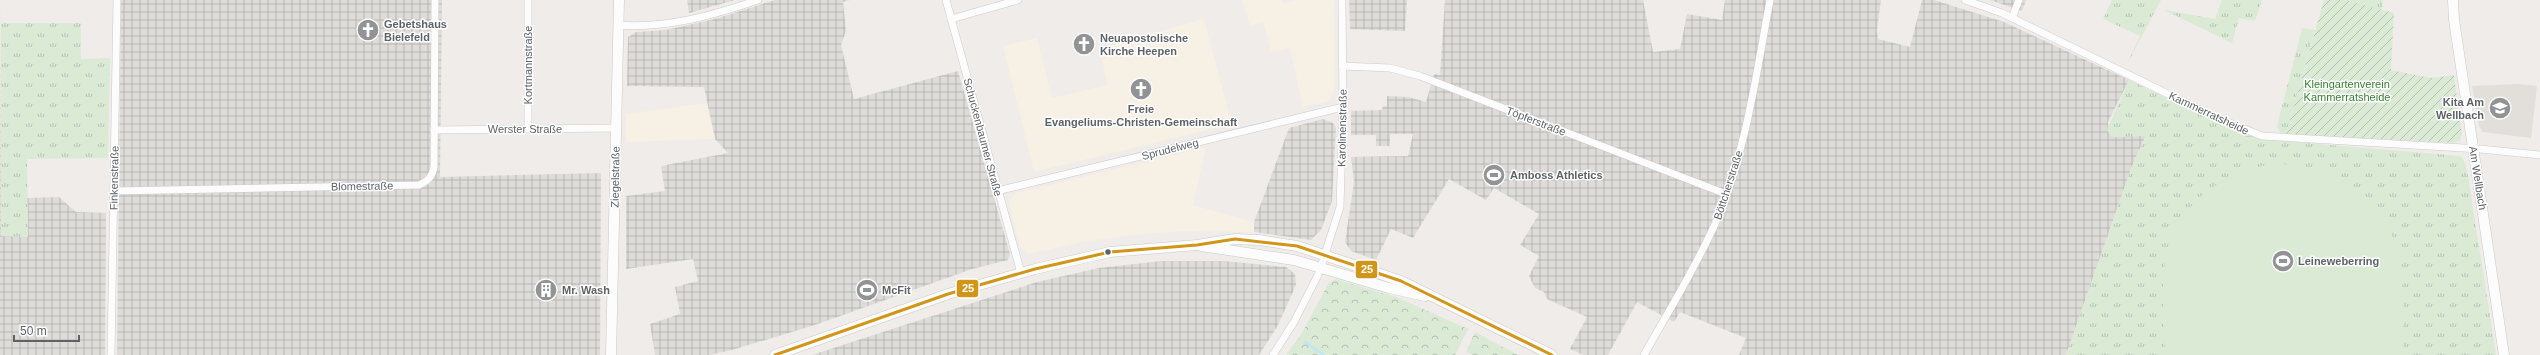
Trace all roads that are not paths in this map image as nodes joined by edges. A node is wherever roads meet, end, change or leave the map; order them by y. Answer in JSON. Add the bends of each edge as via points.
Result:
{"nodes":[{"id":1,"x":117,"y":0,"type":"edge"},
{"id":2,"x":436,"y":0,"type":"edge"},
{"id":3,"x":528,"y":0,"type":"edge"},
{"id":4,"x":619,"y":0,"type":"edge"},
{"id":5,"x":758,"y":0,"type":"edge"},
{"id":6,"x":946,"y":0,"type":"edge"},
{"id":7,"x":1018,"y":0,"type":"edge"},
{"id":8,"x":1342,"y":0,"type":"edge"},
{"id":9,"x":1770,"y":0,"type":"edge"},
{"id":10,"x":1965,"y":0,"type":"edge"},
{"id":11,"x":2019,"y":0,"type":"edge"},
{"id":12,"x":2453,"y":0,"type":"edge"},
{"id":13,"x":2012,"y":18,"type":"junction"},
{"id":14,"x":951,"y":19,"type":"junction"},
{"id":15,"x":618,"y":26,"type":"junction"},
{"id":16,"x":1342,"y":66,"type":"junction"},
{"id":17,"x":1343,"y":107,"type":"junction"},
{"id":18,"x":616,"y":128,"type":"junction"},
{"id":19,"x":528,"y":129,"type":"junction"},
{"id":20,"x":434,"y":130,"type":"junction"},
{"id":21,"x":2473,"y":148,"type":"junction"},
{"id":22,"x":2540,"y":155,"type":"edge"},
{"id":23,"x":997,"y":190,"type":"junction"},
{"id":24,"x":114,"y":191,"type":"junction"},
{"id":25,"x":1726,"y":194,"type":"junction"},
{"id":26,"x":1197,"y":245,"type":"junction"},
{"id":27,"x":1326,"y":254,"type":"junction"},
{"id":28,"x":1321,"y":267,"type":"junction"},
{"id":29,"x":1021,"y":273,"type":"junction"},
{"id":30,"x":1432,"y":297,"type":"junction"},
{"id":31,"x":111,"y":355,"type":"edge"},
{"id":32,"x":611,"y":355,"type":"edge"},
{"id":33,"x":775,"y":355,"type":"edge"},
{"id":34,"x":1273,"y":355,"type":"edge"},
{"id":35,"x":1552,"y":355,"type":"edge"},
{"id":36,"x":1644,"y":355,"type":"edge"},
{"id":37,"x":2504,"y":355,"type":"edge"}],
"edges":[{"from":1,"to":24,"type":"street","name":"Finkenstraße"},
{"from":2,"to":20,"type":"street","name":"Blomestraße"},
{"from":3,"to":19,"type":"street","name":"Kortmannstraße"},
{"from":4,"to":15,"type":"street","name":"Ziegelstraße"},
{"from":5,"to":15,"type":"street","via":[[715,14],[667,24]]},
{"from":6,"to":14,"type":"street","name":"Schuckenbaumer Straße"},
{"from":7,"to":14,"type":"street"},
{"from":8,"to":16,"type":"street","name":"Karolinenstraße"},
{"from":9,"to":25,"type":"street","name":"Böttcherstraße","via":[[1745,130]]},
{"from":10,"to":13,"type":"street","name":"Kammerratsheide"},
{"from":11,"to":13,"type":"street"},
{"from":12,"to":21,"type":"street","name":"Am Wellbach"},
{"from":13,"to":21,"type":"street","name":"Kammerratsheide","via":[[2253,133],[2271,138]]},
{"from":14,"to":23,"type":"street","name":"Schuckenbaumer Straße"},
{"from":15,"to":18,"type":"street","name":"Ziegelstraße"},
{"from":16,"to":17,"type":"street","name":"Karolinenstraße"},
{"from":16,"to":25,"type":"street","name":"Töpferstraße","via":[[1390,68],[1420,76]]},
{"from":17,"to":23,"type":"street","name":"Sprudelweg"},
{"from":17,"to":27,"type":"street","name":"Karolinenstraße","via":[[1341,198]]},
{"from":18,"to":19,"type":"street","name":"Werster Straße"},
{"from":18,"to":32,"type":"street","name":"Ziegelstraße"},
{"from":19,"to":20,"type":"street","name":"Werster Straße"},
{"from":20,"to":24,"type":"street","name":"Blomestraße","via":[[433,172],[427,182],[419,184]]},
{"from":21,"to":22,"type":"street","name":"Kammerratsheide"},
{"from":21,"to":37,"type":"street","name":"Am Wellbach"},
{"from":23,"to":29,"type":"street","name":"Schuckenbaumer Straße"},
{"from":24,"to":31,"type":"street","name":"Finkenstraße"},
{"from":25,"to":36,"type":"street","name":"Böttcherstraße","via":[[1710,234]]},
{"from":26,"to":27,"type":"street","via":[[1218,241],[1259,240]]},
{"from":26,"to":28,"type":"street","via":[[1274,256]]},
{"from":26,"to":29,"type":"street","via":[[1110,252]]},
{"from":27,"to":28,"type":"street","name":"Karolinenstraße"},
{"from":27,"to":30,"type":"street","via":[[1401,280]]},
{"from":28,"to":30,"type":"street","via":[[1389,288]]},
{"from":28,"to":34,"type":"street","name":"Karolinenstraße","via":[[1300,310]]},
{"from":29,"to":33,"type":"street","via":[[948,294]]},
{"from":30,"to":35,"type":"street"}]}
